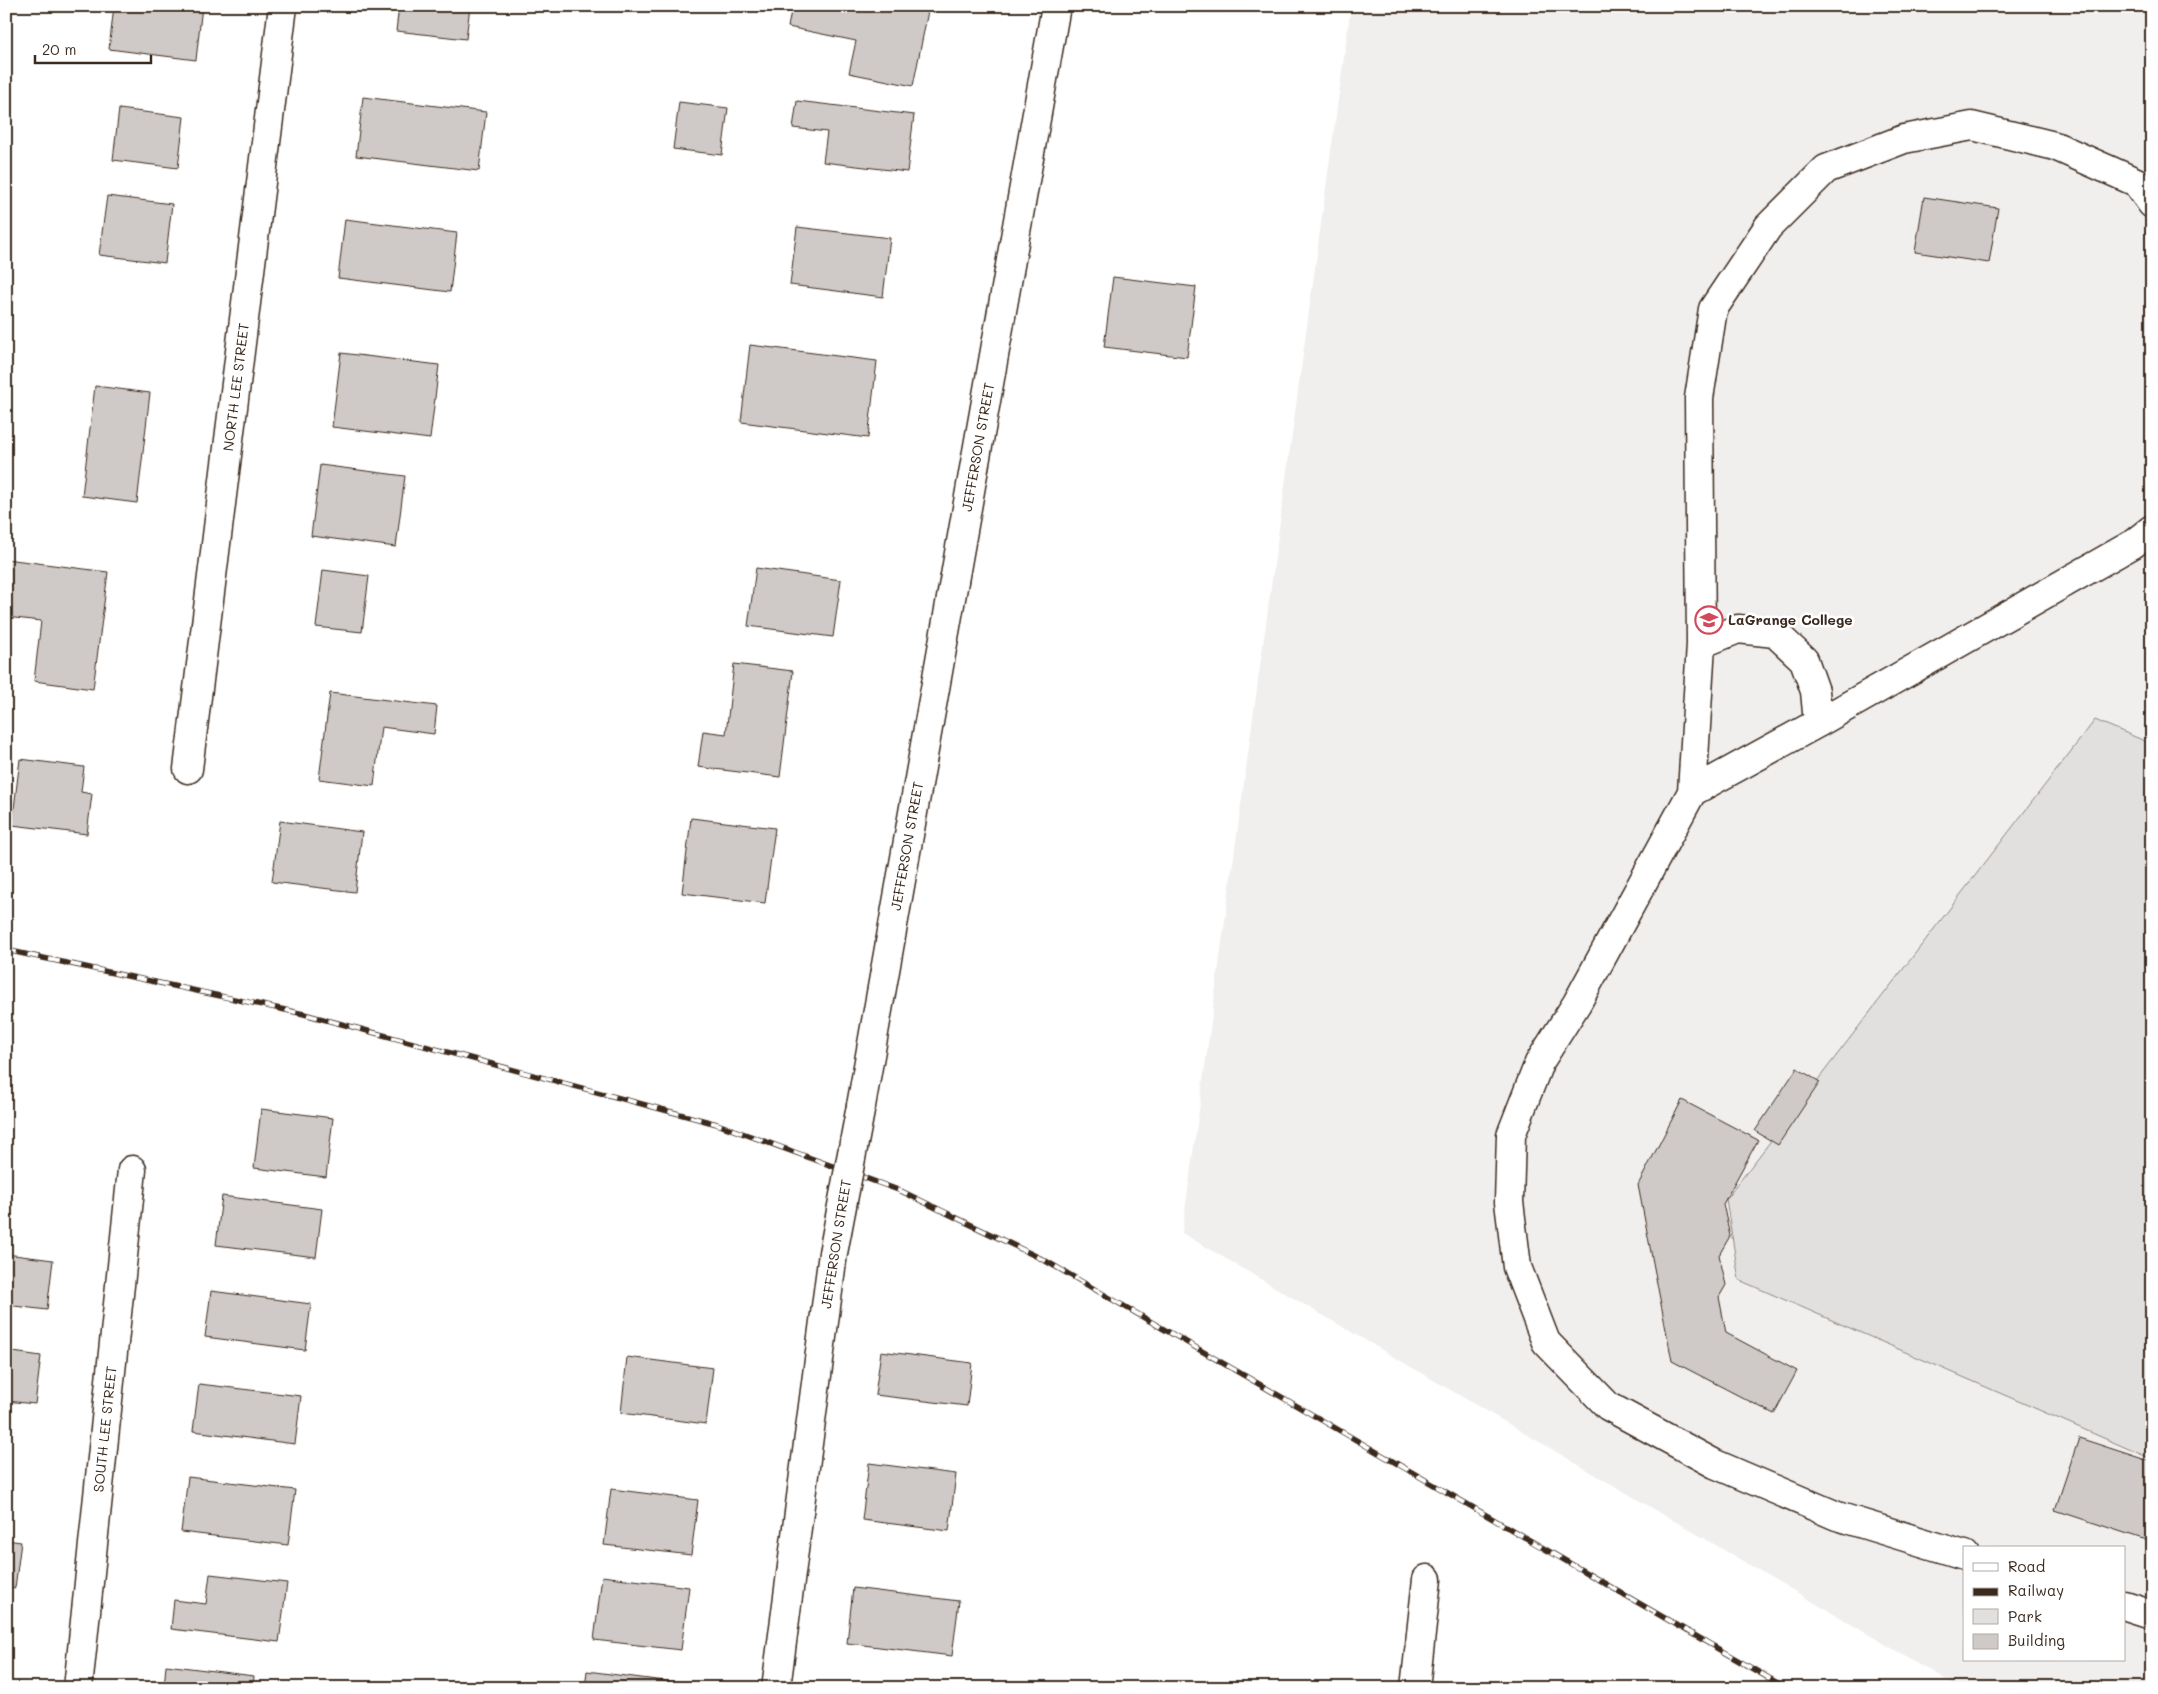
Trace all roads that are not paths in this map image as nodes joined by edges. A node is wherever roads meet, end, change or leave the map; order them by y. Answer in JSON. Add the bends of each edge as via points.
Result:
{"nodes":[{"id":1,"x":283,"y":6,"type":"edge"},
{"id":2,"x":1056,"y":6,"type":"edge"},
{"id":3,"x":2152,"y":204,"type":"edge"},
{"id":4,"x":2152,"y":528,"type":"edge"},
{"id":5,"x":1701,"y":644,"type":"junction"},
{"id":6,"x":1818,"y":723,"type":"junction"},
{"id":7,"x":188,"y":768,"type":"dead end"},
{"id":8,"x":1692,"y":792,"type":"junction"},
{"id":9,"x":132,"y":1170,"type":"dead end"},
{"id":10,"x":1963,"y":1555,"type":"edge"},
{"id":11,"x":1427,"y":1579,"type":"dead end"},
{"id":12,"x":2126,"y":1606,"type":"edge"},
{"id":13,"x":2152,"y":1614,"type":"edge"},
{"id":14,"x":78,"y":1688,"type":"edge"},
{"id":15,"x":776,"y":1688,"type":"edge"},
{"id":16,"x":1415,"y":1688,"type":"edge"}],
"edges":[{"from":1,"to":7,"type":"street","name":"NORTH LEE STREET"},
{"from":2,"to":15,"type":"street","name":"JEFFERSON STREET","bridge":true,"via":[[833,1253]]},
{"from":3,"to":5,"type":"street","via":[[2136,182],[2064,150],[1972,126],[1904,139],[1826,169],[1768,227],[1713,310],[1699,398]]},
{"from":4,"to":6,"type":"street","via":[[2133,544]]},
{"from":5,"to":6,"type":"street","via":[[1738,629],[1775,633],[1804,660],[1816,691]]},
{"from":5,"to":8,"type":"street"},
{"from":6,"to":8,"type":"street"},
{"from":8,"to":10,"type":"street","via":[[1577,1004],[1539,1063],[1511,1135],[1509,1202],[1517,1267],[1546,1342],[1608,1406],[1715,1464],[1837,1516]]},
{"from":9,"to":14,"type":"street","name":"SOUTH LEE STREET"},
{"from":11,"to":16,"type":"street"},
{"from":12,"to":13,"type":"street"}]}
